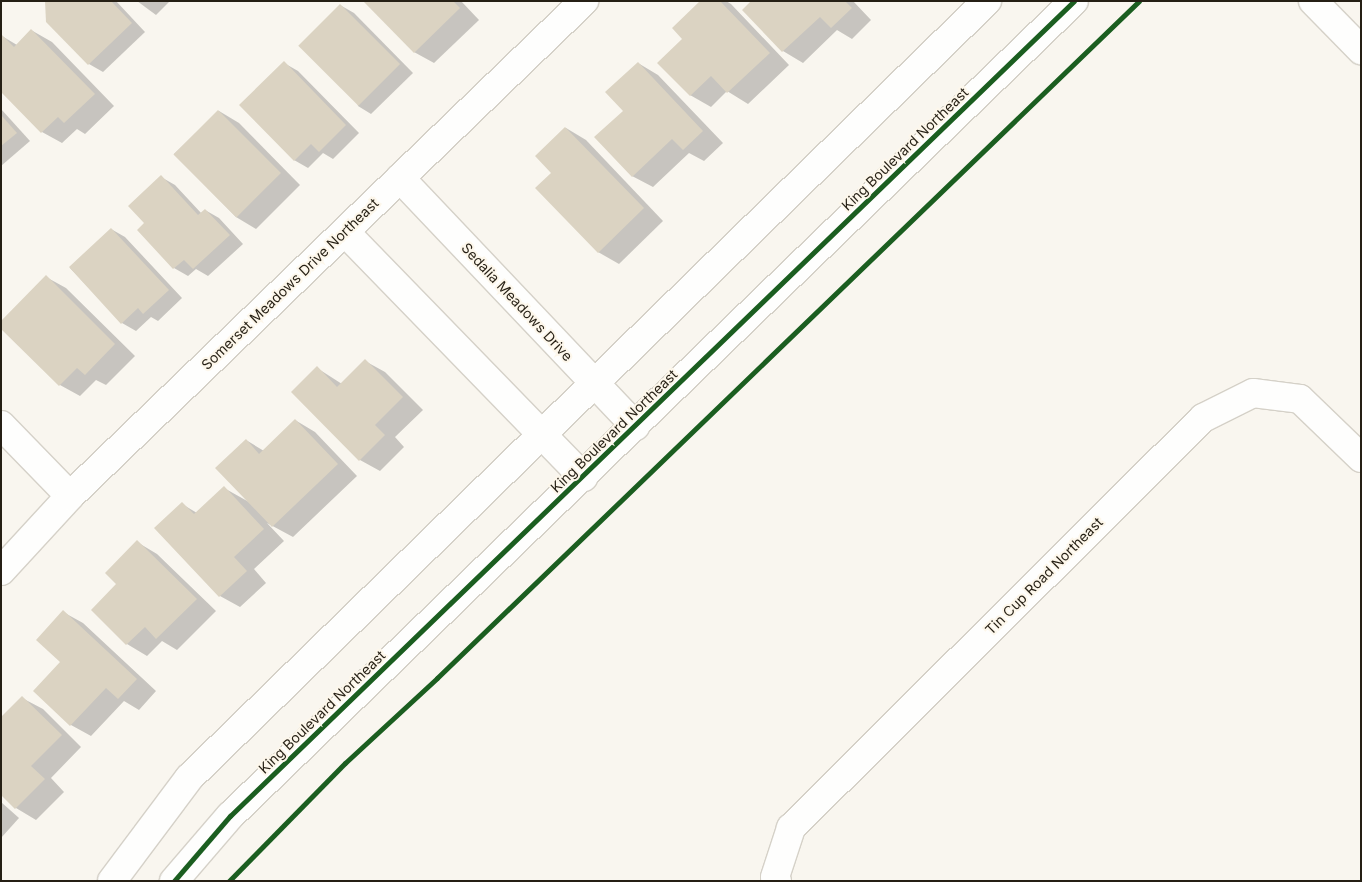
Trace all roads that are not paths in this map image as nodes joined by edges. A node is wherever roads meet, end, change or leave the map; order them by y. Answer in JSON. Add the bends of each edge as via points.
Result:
{"nodes":[{"id":1,"x":584,"y":1,"type":"edge"},
{"id":2,"x":987,"y":1,"type":"edge"},
{"id":3,"x":1074,"y":1,"type":"edge"},
{"id":4,"x":1313,"y":1,"type":"edge"},
{"id":5,"x":1361,"y":50,"type":"edge"},
{"id":6,"x":400,"y":178,"type":"junction"},
{"id":7,"x":345,"y":232,"type":"junction"},
{"id":8,"x":595,"y":385,"type":"junction"},
{"id":9,"x":1,"y":425,"type":"edge"},
{"id":10,"x":635,"y":426,"type":"junction"},
{"id":11,"x":542,"y":436,"type":"junction"},
{"id":12,"x":1361,"y":458,"type":"edge"},
{"id":13,"x":583,"y":477,"type":"junction"},
{"id":14,"x":70,"y":496,"type":"junction"},
{"id":15,"x":1,"y":571,"type":"edge"},
{"id":16,"x":112,"y":881,"type":"edge"},
{"id":17,"x":174,"y":881,"type":"edge"},
{"id":18,"x":777,"y":881,"type":"edge"}],
"edges":[{"from":1,"to":6,"type":"street","name":"Somerset Meadows Drive Northeast"},
{"from":2,"to":8,"type":"street"},
{"from":3,"to":10,"type":"street","name":"King Boulevard Northeast"},
{"from":4,"to":5,"type":"street"},
{"from":6,"to":7,"type":"street","name":"Somerset Meadows Drive Northeast"},
{"from":6,"to":8,"type":"street","name":"Sedalia Meadows Drive"},
{"from":7,"to":11,"type":"street"},
{"from":7,"to":14,"type":"street","name":"Somerset Meadows Drive Northeast"},
{"from":8,"to":10,"type":"street","name":"Sedalia Meadows Drive"},
{"from":8,"to":11,"type":"street"},
{"from":9,"to":14,"type":"street"},
{"from":10,"to":13,"type":"street","name":"King Boulevard Northeast"},
{"from":11,"to":13,"type":"street"},
{"from":11,"to":16,"type":"street","via":[[189,778]]},
{"from":12,"to":18,"type":"street","name":"Tin Cup Road Northeast","via":[[1300,399],[1253,393],[1203,418],[791,828],[775,877]]},
{"from":13,"to":17,"type":"street","name":"King Boulevard Northeast","via":[[230,816]]},
{"from":14,"to":15,"type":"street","name":"Somerset Meadows Drive Northeast"}]}
